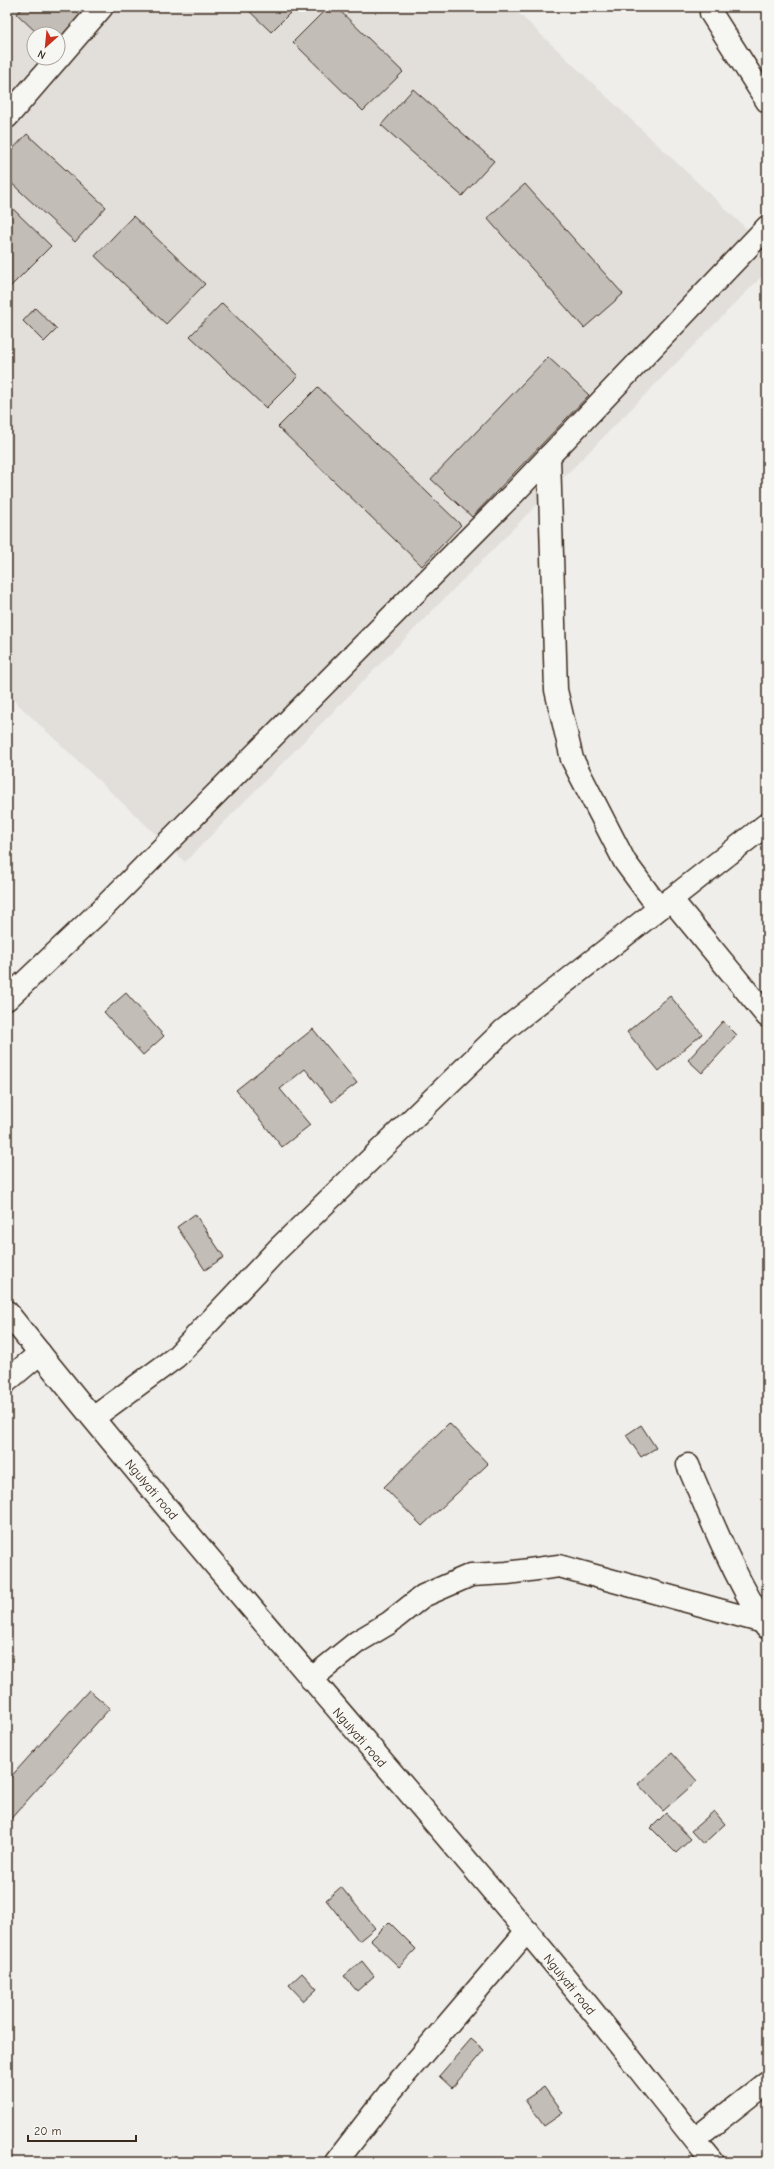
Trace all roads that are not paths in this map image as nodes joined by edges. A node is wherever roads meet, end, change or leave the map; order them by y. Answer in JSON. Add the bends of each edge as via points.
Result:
{"nodes":[{"id":1,"x":102,"y":7,"type":"edge"},
{"id":2,"x":711,"y":7,"type":"edge"},
{"id":3,"x":66,"y":49,"type":"edge"},
{"id":4,"x":51,"y":66,"type":"edge"},
{"id":5,"x":767,"y":101,"type":"edge"},
{"id":6,"x":7,"y":117,"type":"edge"},
{"id":7,"x":767,"y":227,"type":"edge"},
{"id":8,"x":549,"y":456,"type":"junction"},
{"id":9,"x":767,"y":824,"type":"edge"},
{"id":10,"x":665,"y":903,"type":"junction"},
{"id":11,"x":7,"y":999,"type":"edge"},
{"id":12,"x":767,"y":1016,"type":"edge"},
{"id":13,"x":7,"y":1312,"type":"edge"},
{"id":14,"x":40,"y":1353,"type":"junction"},
{"id":15,"x":7,"y":1381,"type":"edge"},
{"id":16,"x":93,"y":1418,"type":"junction"},
{"id":17,"x":688,"y":1465,"type":"dead end"},
{"id":18,"x":763,"y":1613,"type":"edge"},
{"id":19,"x":311,"y":1680,"type":"junction"},
{"id":20,"x":527,"y":1931,"type":"junction"},
{"id":21,"x":767,"y":2082,"type":"edge"},
{"id":22,"x":695,"y":2139,"type":"junction"},
{"id":23,"x":336,"y":2162,"type":"edge"},
{"id":24,"x":714,"y":2162,"type":"edge"}],
"edges":[{"from":1,"to":3,"type":"street"},
{"from":2,"to":5,"type":"street","via":[[711,13]]},
{"from":4,"to":6,"type":"street"},
{"from":7,"to":8,"type":"street"},
{"from":8,"to":10,"type":"street","via":[[556,690],[572,759],[625,862]]},
{"from":8,"to":11,"type":"street","via":[[107,904]]},
{"from":9,"to":10,"type":"street"},
{"from":10,"to":12,"type":"street"},
{"from":10,"to":16,"type":"street","via":[[504,1030],[278,1249],[176,1358]]},
{"from":13,"to":14,"type":"street","name":"Ngulyati road"},
{"from":14,"to":15,"type":"street"},
{"from":14,"to":16,"type":"street","name":"Ngulyati road"},
{"from":16,"to":19,"type":"street","name":"Ngulyati road"},
{"from":17,"to":18,"type":"street","via":[[711,1520]]},
{"from":18,"to":19,"type":"street","via":[[654,1590],[559,1566],[472,1575],[423,1596],[389,1623],[357,1642]]},
{"from":19,"to":20,"type":"street","name":"Ngulyati road"},
{"from":20,"to":22,"type":"street","name":"Ngulyati road"},
{"from":20,"to":23,"type":"street","via":[[391,2091]]},
{"from":21,"to":22,"type":"street"},
{"from":22,"to":24,"type":"street","name":"Ngulyati road"}]}
